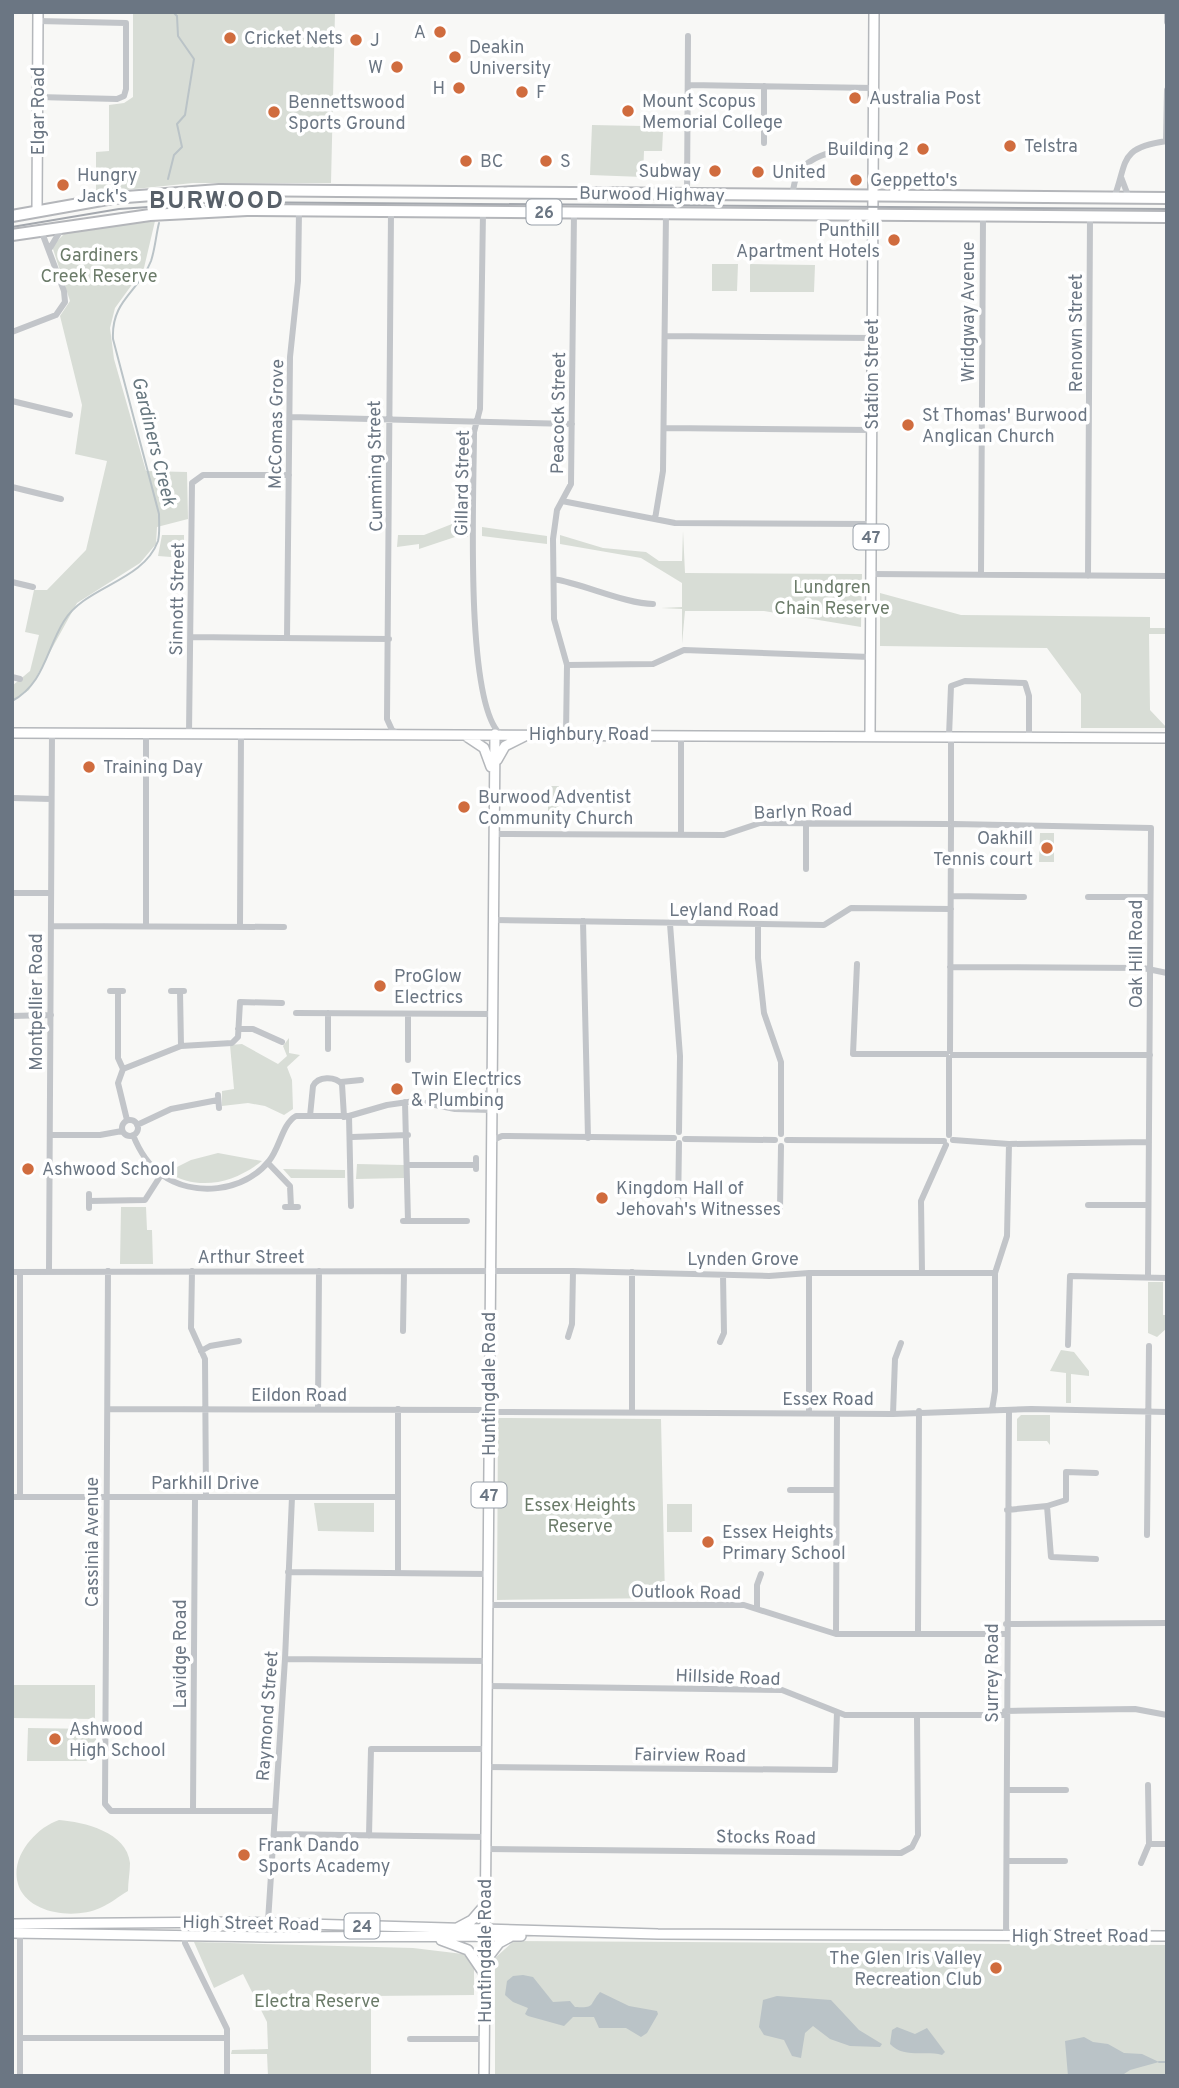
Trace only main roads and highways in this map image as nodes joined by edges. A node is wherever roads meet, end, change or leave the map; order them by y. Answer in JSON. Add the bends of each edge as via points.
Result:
{"nodes":[{"id":1,"x":874,"y":12,"type":"edge"},
{"id":2,"x":38,"y":17,"type":"edge"},
{"id":3,"x":37,"y":186,"type":"junction"},
{"id":4,"x":338,"y":191,"type":"junction"},
{"id":5,"x":733,"y":195,"type":"junction"},
{"id":6,"x":873,"y":196,"type":"junction"},
{"id":7,"x":1011,"y":197,"type":"junction"},
{"id":8,"x":1167,"y":198,"type":"edge"},
{"id":9,"x":53,"y":208,"type":"junction"},
{"id":10,"x":37,"y":211,"type":"junction"},
{"id":11,"x":337,"y":211,"type":"junction"},
{"id":12,"x":739,"y":214,"type":"junction"},
{"id":13,"x":12,"y":216,"type":"edge"},
{"id":14,"x":873,"y":216,"type":"junction"},
{"id":15,"x":1019,"y":217,"type":"junction"},
{"id":16,"x":1167,"y":217,"type":"edge"},
{"id":17,"x":41,"y":230,"type":"junction"},
{"id":18,"x":12,"y":235,"type":"edge"},
{"id":19,"x":12,"y":733,"type":"edge"},
{"id":20,"x":463,"y":734,"type":"junction"},
{"id":21,"x":498,"y":734,"type":"junction"},
{"id":22,"x":530,"y":734,"type":"junction"},
{"id":23,"x":870,"y":735,"type":"junction"},
{"id":24,"x":1167,"y":738,"type":"edge"},
{"id":25,"x":493,"y":779,"type":"junction"},
{"id":26,"x":485,"y":1905,"type":"junction"},
{"id":27,"x":16,"y":1928,"type":"edge"},
{"id":28,"x":455,"y":1929,"type":"junction"},
{"id":29,"x":485,"y":1933,"type":"junction"},
{"id":30,"x":658,"y":1934,"type":"junction"},
{"id":31,"x":512,"y":1936,"type":"junction"},
{"id":32,"x":1167,"y":1936,"type":"edge"},
{"id":33,"x":430,"y":1937,"type":"junction"},
{"id":34,"x":485,"y":1961,"type":"junction"},
{"id":35,"x":485,"y":1977,"type":"junction"},
{"id":36,"x":484,"y":2076,"type":"edge"}],
"edges":[{"from":1,"to":6,"type":"main road","name":"Station Street","number":"47"},
{"from":2,"to":3,"type":"main road","name":"Elgar Road"},
{"from":3,"to":9,"type":"main road"},
{"from":3,"to":10,"type":"main road","name":"Elgar Road"},
{"from":4,"to":5,"type":"highway","name":"Burwood Highway","number":"26"},
{"from":4,"to":9,"type":"highway","name":"Burwood Highway","number":"26","via":[[143,194]]},
{"from":4,"to":11,"type":"highway"},
{"from":5,"to":6,"type":"highway","name":"Burwood Highway","number":"26"},
{"from":5,"to":12,"type":"highway"},
{"from":6,"to":7,"type":"highway","name":"Burwood Highway","number":"26"},
{"from":6,"to":14,"type":"main road","name":"Station Street","number":"47"},
{"from":7,"to":8,"type":"highway","name":"Burwood Highway","number":"26"},
{"from":7,"to":15,"type":"highway","via":[[1011,208]]},
{"from":9,"to":10,"type":"highway","name":"Burwood Highway","number":"26"},
{"from":10,"to":13,"type":"highway","name":"Burwood Highway","number":"26"},
{"from":10,"to":17,"type":"highway"},
{"from":11,"to":12,"type":"highway","name":"Burwood Highway","number":"26"},
{"from":11,"to":17,"type":"highway","name":"Burwood Highway","number":"26","via":[[172,214]]},
{"from":12,"to":14,"type":"highway","name":"Burwood Highway","number":"26"},
{"from":14,"to":15,"type":"highway","name":"Burwood Highway","number":"26"},
{"from":14,"to":23,"type":"main road","name":"Station Street","number":"47"},
{"from":15,"to":16,"type":"highway","name":"Burwood Highway","number":"26"},
{"from":17,"to":18,"type":"highway","name":"Burwood Highway","number":"26"},
{"from":19,"to":20,"type":"main road","name":"Highbury Road"},
{"from":20,"to":21,"type":"main road","name":"Highbury Road"},
{"from":20,"to":25,"type":"main road","via":[[486,750]]},
{"from":21,"to":22,"type":"main road","name":"Highbury Road"},
{"from":21,"to":25,"type":"main road","name":"Huntingdale Road","number":"47"},
{"from":22,"to":23,"type":"main road","name":"Highbury Road"},
{"from":22,"to":25,"type":"main road","number":"47","via":[[505,746]]},
{"from":23,"to":24,"type":"main road","name":"Highbury Road"},
{"from":25,"to":26,"type":"main road","name":"Huntingdale Road","number":"47"},
{"from":26,"to":28,"type":"main road","via":[[472,1920]]},
{"from":26,"to":29,"type":"main road","name":"Huntingdale Road","number":"47"},
{"from":27,"to":28,"type":"main road","name":"High Street Road","number":"24","via":[[186,1922]]},
{"from":27,"to":33,"type":"main road","name":"High Street Road","number":"24","via":[[267,1937]]},
{"from":28,"to":29,"type":"main road","name":"High Street Road","number":"24"},
{"from":29,"to":30,"type":"main road","name":"High Street Road","number":"24"},
{"from":29,"to":31,"type":"main road","name":"High Street Road","number":"24"},
{"from":29,"to":33,"type":"main road","name":"High Street Road","number":"24"},
{"from":29,"to":34,"type":"main road","name":"Huntingdale Road","number":"47"},
{"from":30,"to":31,"type":"main road","name":"High Street Road","number":"24"},
{"from":30,"to":32,"type":"main road","name":"High Street Road","number":"24"},
{"from":31,"to":34,"type":"main road","via":[[499,1943]]},
{"from":33,"to":35,"type":"main road","via":[[468,1950]]},
{"from":34,"to":35,"type":"main road","name":"Huntingdale Road","number":"47"},
{"from":35,"to":36,"type":"main road","name":"Huntingdale Road","number":"47"}]}
